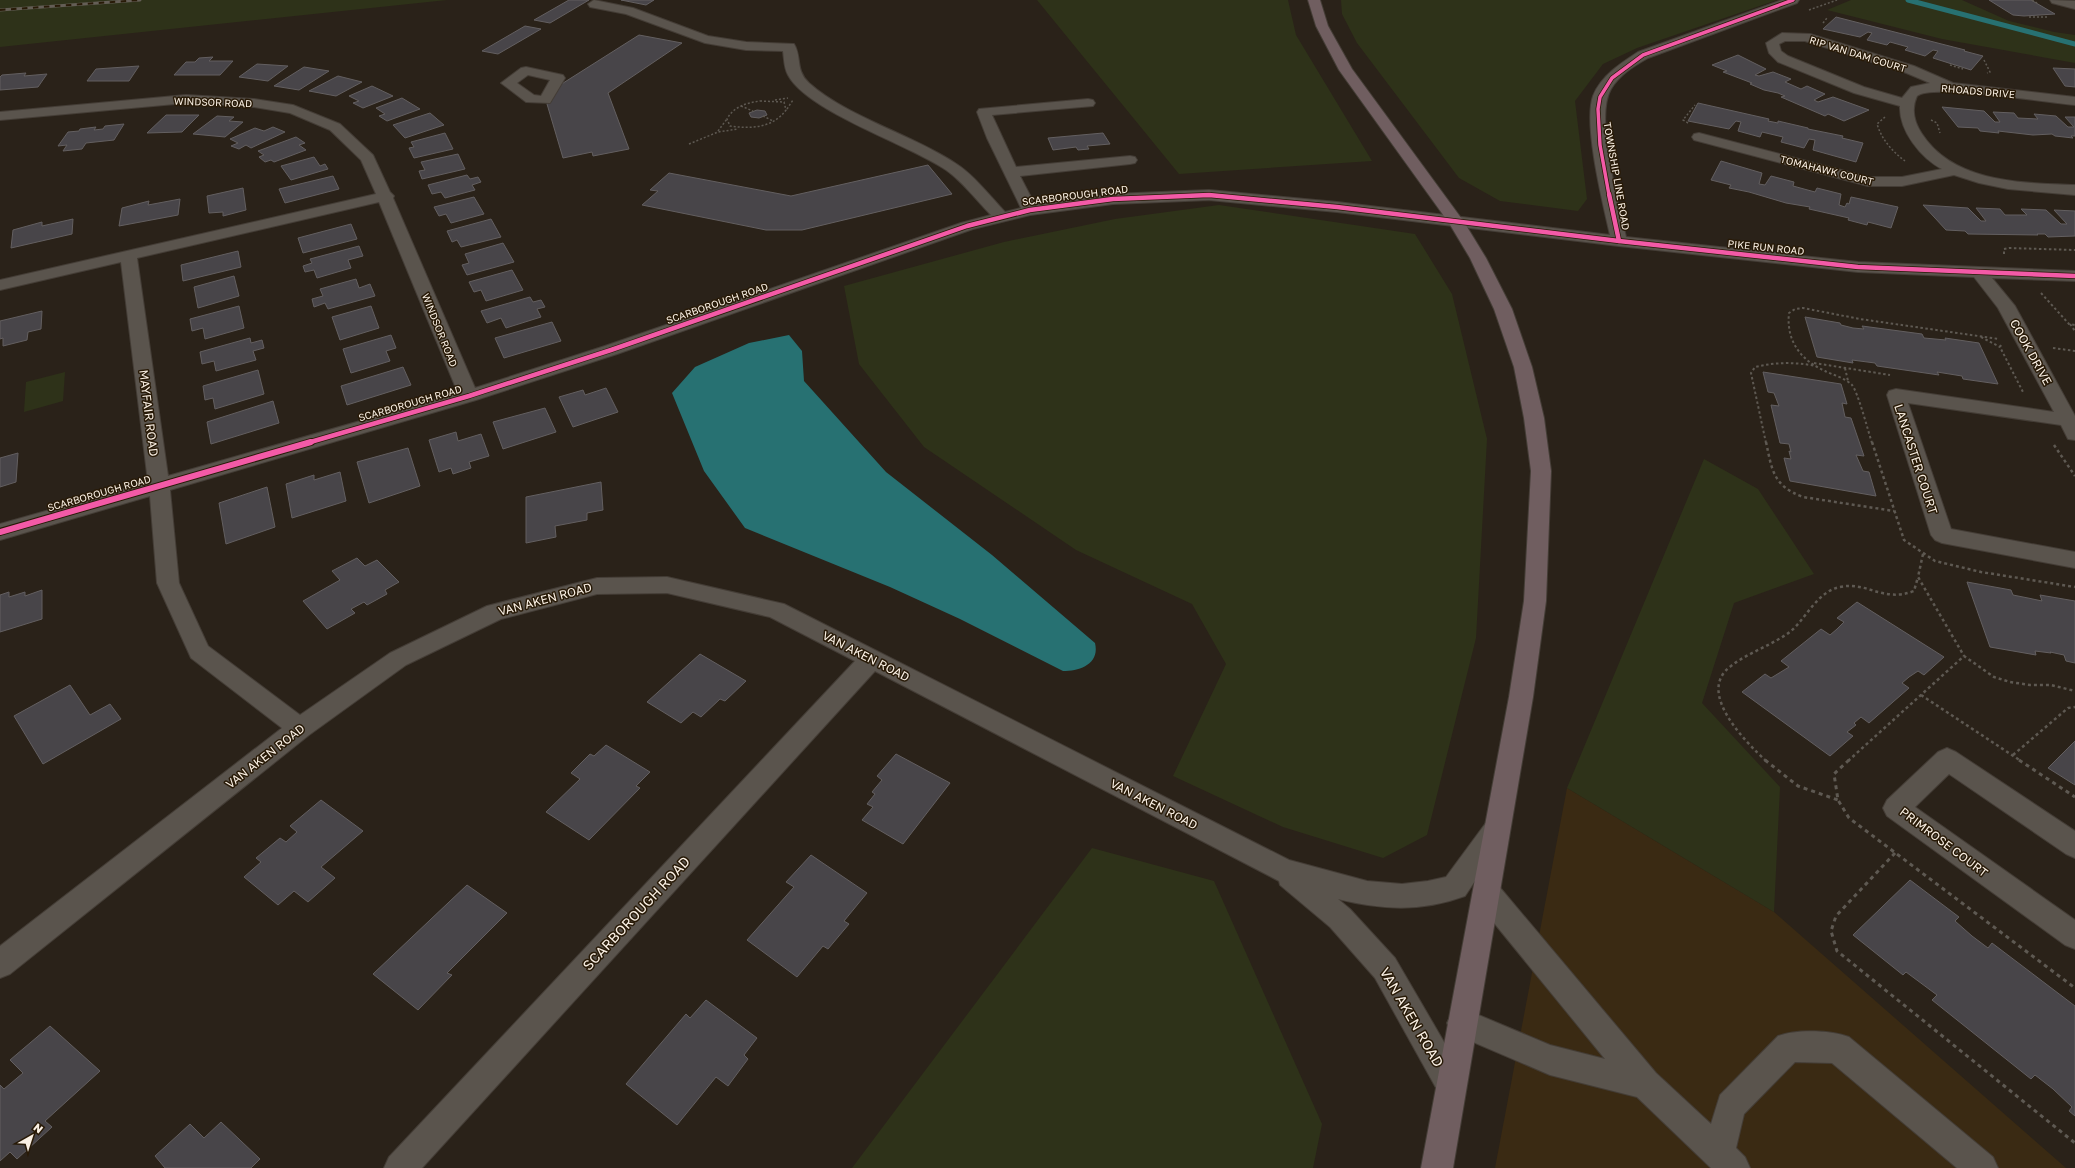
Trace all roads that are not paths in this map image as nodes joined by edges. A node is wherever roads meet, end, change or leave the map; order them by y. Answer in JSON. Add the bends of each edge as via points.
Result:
{"nodes":[{"id":1,"x":1314,"y":0,"type":"edge"},
{"id":2,"x":1793,"y":0,"type":"edge"},
{"id":3,"x":2056,"y":0,"type":"edge"},
{"id":4,"x":594,"y":4,"type":"dead end"},
{"id":5,"x":2075,"y":5,"type":"edge"},
{"id":6,"x":1951,"y":88,"type":"junction"},
{"id":7,"x":2075,"y":101,"type":"edge"},
{"id":8,"x":1088,"y":103,"type":"dead end"},
{"id":9,"x":1907,"y":104,"type":"junction"},
{"id":10,"x":0,"y":116,"type":"edge"},
{"id":11,"x":1699,"y":137,"type":"dead end"},
{"id":12,"x":1130,"y":160,"type":"dead end"},
{"id":13,"x":1956,"y":170,"type":"junction"},
{"id":14,"x":1011,"y":172,"type":"junction"},
{"id":15,"x":2075,"y":190,"type":"edge"},
{"id":16,"x":386,"y":196,"type":"junction"},
{"id":17,"x":1030,"y":210,"type":"junction"},
{"id":18,"x":1001,"y":217,"type":"junction"},
{"id":19,"x":1456,"y":222,"type":"junction"},
{"id":20,"x":1619,"y":241,"type":"junction"},
{"id":21,"x":129,"y":257,"type":"junction"},
{"id":22,"x":1980,"y":274,"type":"junction"},
{"id":23,"x":2075,"y":276,"type":"edge"},
{"id":24,"x":0,"y":285,"type":"edge"},
{"id":25,"x":468,"y":396,"type":"junction"},
{"id":26,"x":2071,"y":427,"type":"edge"},
{"id":27,"x":159,"y":486,"type":"junction"},
{"id":28,"x":0,"y":532,"type":"edge"},
{"id":29,"x":2075,"y":560,"type":"edge"},
{"id":30,"x":872,"y":659,"type":"junction"},
{"id":31,"x":300,"y":728,"type":"junction"},
{"id":32,"x":1499,"y":826,"type":"junction"},
{"id":33,"x":2075,"y":846,"type":"edge"},
{"id":34,"x":1283,"y":870,"type":"junction"},
{"id":35,"x":1486,"y":893,"type":"junction"},
{"id":36,"x":2075,"y":936,"type":"edge"},
{"id":37,"x":0,"y":964,"type":"edge"},
{"id":38,"x":1462,"y":1023,"type":"junction"},
{"id":39,"x":1451,"y":1084,"type":"junction"},
{"id":40,"x":1645,"y":1084,"type":"junction"},
{"id":41,"x":1727,"y":1160,"type":"edge"},
{"id":42,"x":400,"y":1168,"type":"edge"},
{"id":43,"x":1437,"y":1168,"type":"edge"},
{"id":44,"x":1982,"y":1168,"type":"edge"}],
"edges":[{"from":1,"to":19,"type":"highway","via":[[1322,26],[1346,70]]},
{"from":2,"to":20,"type":"street","name":"TOWNSHIP LINE ROAD","via":[[1643,55],[1626,65],[1606,86],[1600,98],[1597,123]]},
{"from":3,"to":5,"type":"street"},
{"from":4,"to":18,"type":"street","via":[[629,11],[705,38],[746,46],[789,47],[794,74],[806,88],[826,102],[952,167]]},
{"from":6,"to":7,"type":"street","name":"RHOADS DRIVE"},
{"from":6,"to":9,"type":"street","name":"RHOADS DRIVE","via":[[1914,90]]},
{"from":6,"to":9,"type":"street","name":"RIP VAN DAM COURT","via":[[1909,69],[1818,40],[1795,36],[1782,37],[1772,43],[1775,54],[1783,59],[1859,90]]},
{"from":8,"to":14,"type":"street","via":[[984,112]]},
{"from":9,"to":13,"type":"street","via":[[1907,118],[1917,141],[1924,150]]},
{"from":10,"to":16,"type":"street","name":"WINDSOR ROAD","via":[[186,99],[254,102],[293,110],[335,127],[341,132],[368,158]]},
{"from":11,"to":13,"type":"street","name":"TOMAHAWK COURT","via":[[1868,181],[1891,184]]},
{"from":12,"to":14,"type":"street"},
{"from":13,"to":15,"type":"street","via":[[2008,185]]},
{"from":14,"to":17,"type":"street"},
{"from":16,"to":21,"type":"street"},
{"from":16,"to":25,"type":"street","name":"WINDSOR ROAD"},
{"from":17,"to":18,"type":"street","name":"SCARBOROUGH ROAD"},
{"from":17,"to":19,"type":"street","name":"SCARBOROUGH ROAD","via":[[1113,199],[1209,195]]},
{"from":18,"to":25,"type":"street","name":"SCARBOROUGH ROAD","via":[[967,226],[618,348]]},
{"from":19,"to":20,"type":"street","name":"PIKE RUN ROAD"},
{"from":19,"to":32,"type":"highway","via":[[1478,258],[1508,324],[1525,375],[1541,471],[1535,601]]},
{"from":20,"to":22,"type":"street","name":"PIKE RUN ROAD","via":[[1858,267]]},
{"from":21,"to":24,"type":"street"},
{"from":21,"to":27,"type":"street","name":"MAYFAIR ROAD"},
{"from":22,"to":23,"type":"street","name":"PIKE RUN ROAD"},
{"from":22,"to":26,"type":"street","name":"COOK DRIVE","via":[[2006,306]]},
{"from":25,"to":27,"type":"street","name":"SCARBOROUGH ROAD"},
{"from":26,"to":29,"type":"street","name":"LANCASTER COURT","via":[[1896,395],[1942,536]]},
{"from":27,"to":28,"type":"street","name":"SCARBOROUGH ROAD"},
{"from":27,"to":31,"type":"street","name":"MAYFAIR ROAD","via":[[168,583],[199,652]]},
{"from":30,"to":31,"type":"street","name":"VAN AKEN ROAD","via":[[776,610],[666,585],[597,586],[488,616],[398,659]]},
{"from":30,"to":34,"type":"street","name":"VAN AKEN ROAD"},
{"from":30,"to":42,"type":"street","name":"SCARBOROUGH ROAD"},
{"from":31,"to":37,"type":"street","name":"VAN AKEN ROAD"},
{"from":32,"to":34,"type":"street","name":"VAN AKEN ROAD","via":[[1455,887],[1419,895],[1384,896],[1344,888]]},
{"from":32,"to":35,"type":"highway"},
{"from":33,"to":36,"type":"street","name":"PRIMROSE COURT","via":[[1947,759],[1896,808]]},
{"from":34,"to":39,"type":"street","name":"VAN AKEN ROAD","via":[[1340,918],[1385,968]]},
{"from":35,"to":38,"type":"highway"},
{"from":35,"to":40,"type":"street"},
{"from":38,"to":39,"type":"highway"},
{"from":38,"to":40,"type":"street","via":[[1550,1060]]},
{"from":39,"to":43,"type":"highway"},
{"from":40,"to":41,"type":"street"},
{"from":41,"to":44,"type":"street","via":[[1731,1106],[1789,1047],[1838,1048]]}]}
